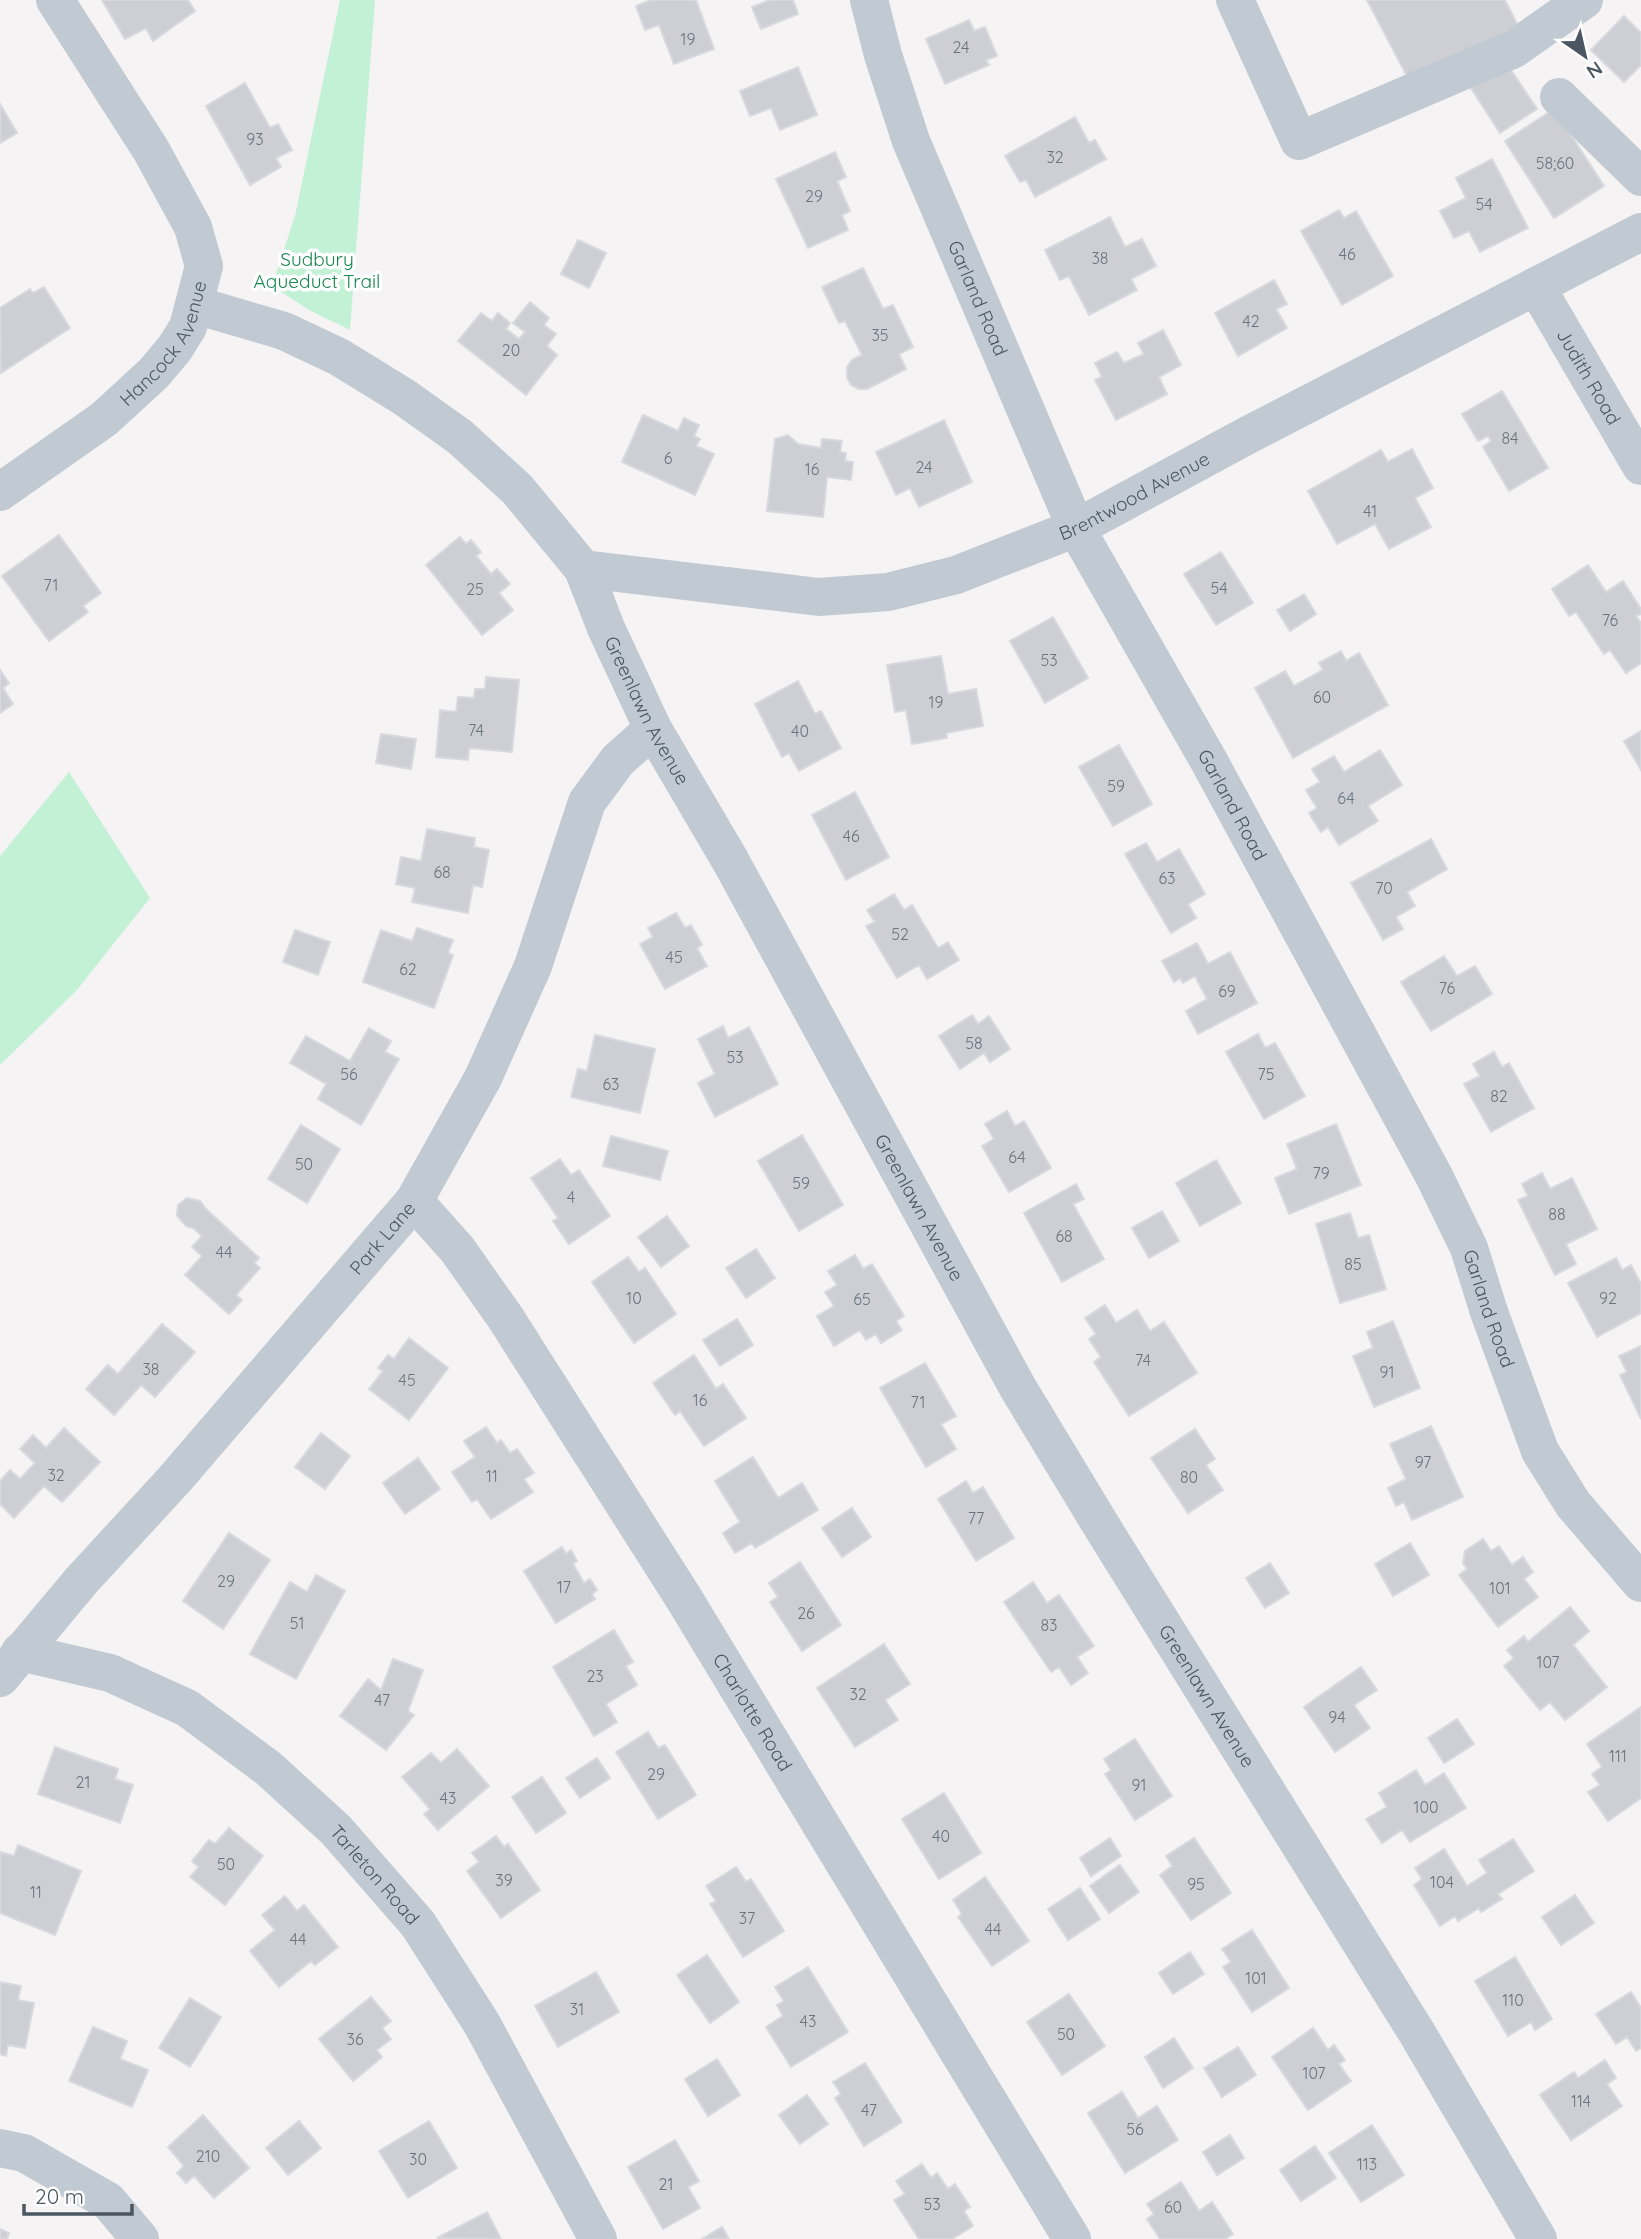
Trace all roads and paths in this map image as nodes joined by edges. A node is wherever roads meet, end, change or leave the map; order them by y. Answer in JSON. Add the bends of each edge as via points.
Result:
{"nodes":[{"id":1,"x":55,"y":0,"type":"edge"},
{"id":2,"x":869,"y":0,"type":"edge"},
{"id":3,"x":1235,"y":0,"type":"edge"},
{"id":4,"x":1584,"y":0,"type":"edge"},
{"id":5,"x":1559,"y":97,"type":"dead end"},
{"id":6,"x":1641,"y":177,"type":"edge"},
{"id":7,"x":1641,"y":232,"type":"edge"},
{"id":8,"x":1536,"y":286,"type":"junction"},
{"id":9,"x":195,"y":305,"type":"junction"},
{"id":10,"x":1641,"y":466,"type":"edge"},
{"id":11,"x":0,"y":492,"type":"edge"},
{"id":12,"x":1076,"y":528,"type":"junction"},
{"id":13,"x":583,"y":569,"type":"junction"},
{"id":14,"x":653,"y":729,"type":"junction"},
{"id":15,"x":414,"y":1201,"type":"junction"},
{"id":16,"x":1641,"y":1583,"type":"edge"},
{"id":17,"x":10,"y":1665,"type":"edge"},
{"id":18,"x":0,"y":2148,"type":"edge"},
{"id":19,"x":140,"y":2239,"type":"edge"},
{"id":20,"x":598,"y":2239,"type":"edge"},
{"id":21,"x":1072,"y":2239,"type":"edge"},
{"id":22,"x":1538,"y":2239,"type":"edge"}],
"edges":[{"from":1,"to":9,"type":"street","name":"Hancock Avenue","via":[[151,150],[193,227],[204,266]]},
{"from":2,"to":12,"type":"street","name":"Garland Road","via":[[911,141]]},
{"from":3,"to":4,"type":"street","via":[[1299,141],[1514,49]]},
{"from":5,"to":6,"type":"street"},
{"from":7,"to":8,"type":"street","name":"Brentwood Avenue"},
{"from":8,"to":10,"type":"street","name":"Judith Road"},
{"from":8,"to":12,"type":"street","name":"Brentwood Avenue"},
{"from":9,"to":11,"type":"street","name":"Hancock Avenue","via":[[175,348],[131,396]]},
{"from":9,"to":13,"type":"street","name":"Greenlawn Avenue","via":[[284,331],[339,357],[404,397],[460,437],[517,489]]},
{"from":12,"to":13,"type":"street","name":"Brentwood Avenue","via":[[956,575],[888,592],[819,597]]},
{"from":12,"to":16,"type":"street","name":"Garland Road","via":[[1434,1175],[1469,1248],[1540,1451],[1573,1504]]},
{"from":13,"to":14,"type":"street","name":"Greenlawn Avenue"},
{"from":14,"to":15,"type":"street","name":"Park Lane","via":[[618,760],[587,802],[533,966],[484,1078]]},
{"from":14,"to":22,"type":"street","name":"Greenlawn Avenue","via":[[737,873],[1018,1388],[1417,2033]]},
{"from":15,"to":17,"type":"street","name":"Park Lane"},
{"from":15,"to":21,"type":"street","name":"Charlotte Road","via":[[457,1249],[505,1317],[601,1468]]},
{"from":17,"to":20,"type":"street","name":"Tarleton Road","via":[[110,1673],[187,1708],[268,1768],[336,1830],[418,1924],[468,2002]]},
{"from":18,"to":19,"type":"street","via":[[24,2154],[108,2202]]}]}
